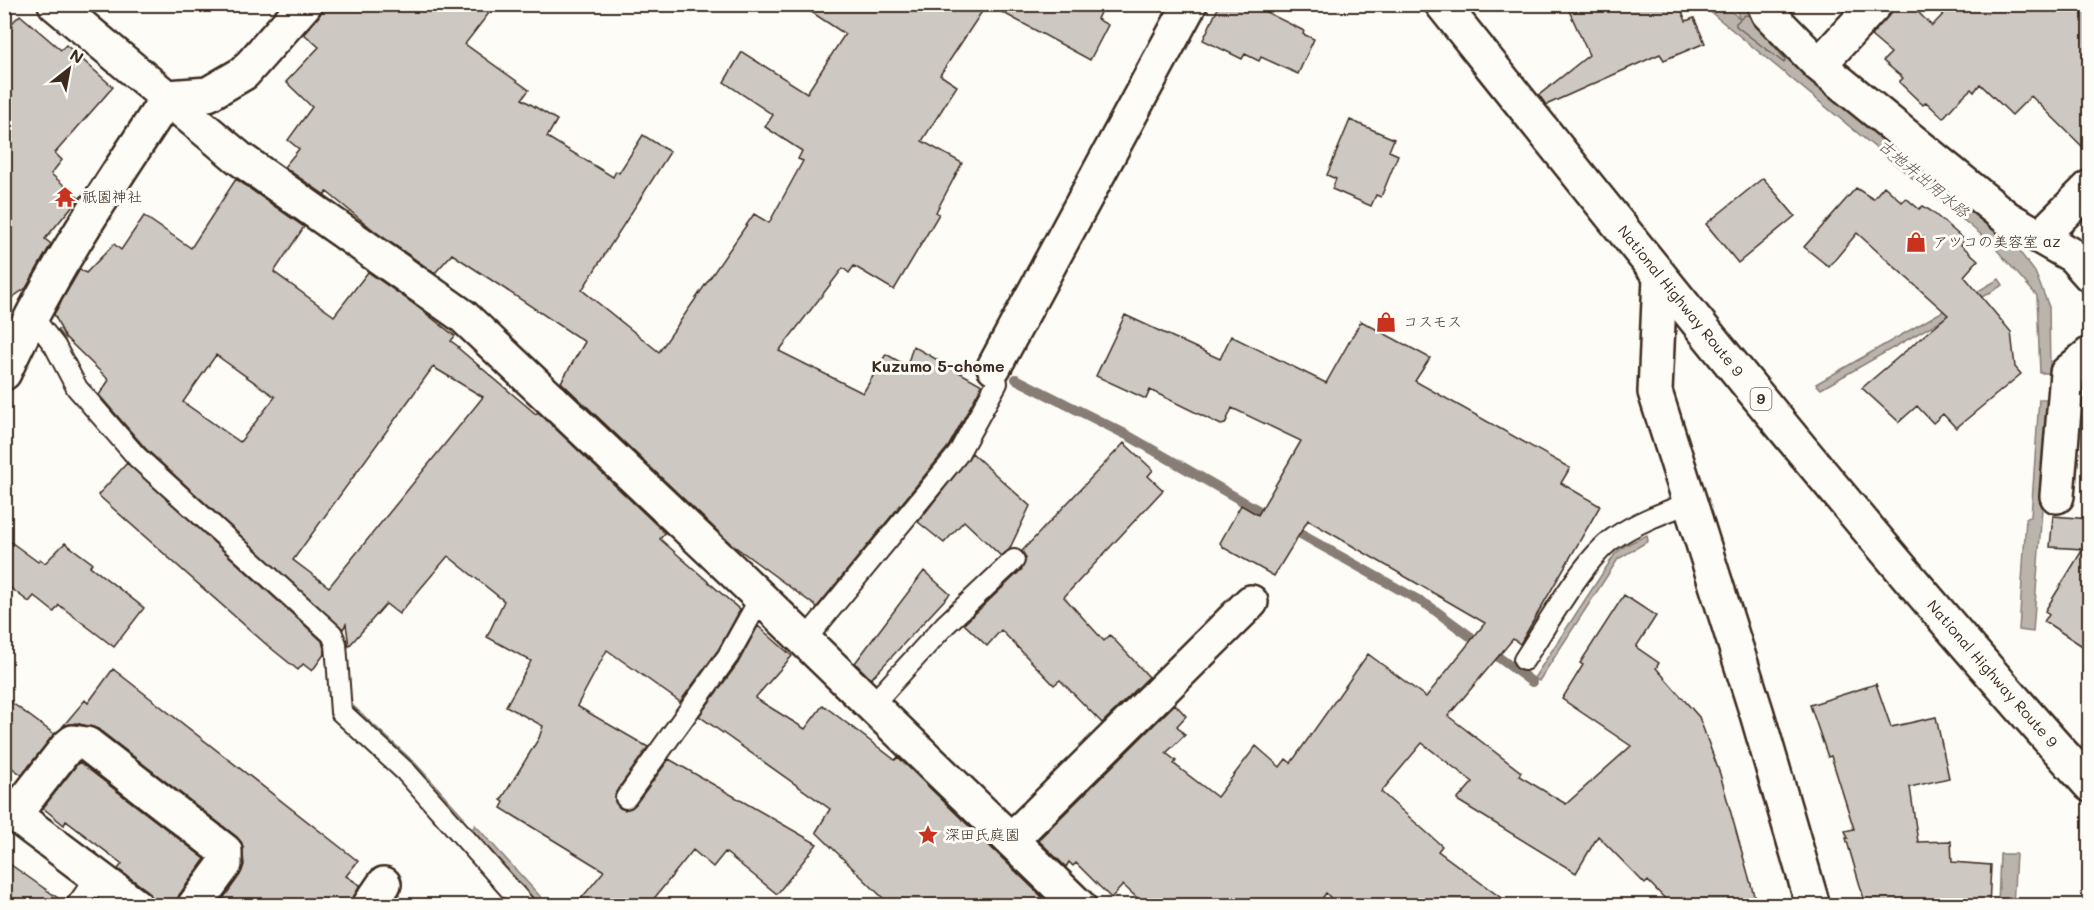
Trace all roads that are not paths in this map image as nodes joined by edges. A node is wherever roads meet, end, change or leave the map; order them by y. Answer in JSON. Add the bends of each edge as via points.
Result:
{"nodes":[{"id":1,"x":55,"y":4,"type":"edge"},
{"id":2,"x":305,"y":4,"type":"edge"},
{"id":3,"x":1190,"y":4,"type":"edge"},
{"id":4,"x":1443,"y":4,"type":"edge"},
{"id":5,"x":1764,"y":4,"type":"edge"},
{"id":6,"x":1875,"y":4,"type":"edge"},
{"id":7,"x":1819,"y":65,"type":"junction"},
{"id":8,"x":168,"y":97,"type":"junction"},
{"id":9,"x":2090,"y":187,"type":"edge"},
{"id":10,"x":2040,"y":237,"type":"junction"},
{"id":11,"x":2090,"y":275,"type":"edge"},
{"id":12,"x":1660,"y":277,"type":"junction"},
{"id":13,"x":30,"y":315,"type":"junction"},
{"id":14,"x":2090,"y":354,"type":"edge"},
{"id":15,"x":994,"y":367,"type":"joint"},
{"id":16,"x":4,"y":373,"type":"edge"},
{"id":17,"x":2057,"y":496,"type":"dead end"},
{"id":18,"x":1689,"y":503,"type":"junction"},
{"id":19,"x":1014,"y":560,"type":"dead end"},
{"id":20,"x":761,"y":597,"type":"junction"},
{"id":21,"x":1251,"y":602,"type":"dead end"},
{"id":22,"x":805,"y":640,"type":"junction"},
{"id":23,"x":1524,"y":660,"type":"dead end"},
{"id":24,"x":872,"y":705,"type":"junction"},
{"id":25,"x":2090,"y":785,"type":"edge"},
{"id":26,"x":626,"y":798,"type":"dead end"},
{"id":27,"x":9,"y":811,"type":"edge"},
{"id":28,"x":1011,"y":840,"type":"junction"},
{"id":29,"x":97,"y":877,"type":"junction"},
{"id":30,"x":76,"y":906,"type":"edge"},
{"id":31,"x":136,"y":906,"type":"edge"},
{"id":32,"x":194,"y":906,"type":"edge"},
{"id":33,"x":525,"y":906,"type":"edge"},
{"id":34,"x":1079,"y":906,"type":"edge"},
{"id":35,"x":1813,"y":906,"type":"edge"}],
"edges":[{"from":1,"to":8,"type":"main road"},
{"from":2,"to":8,"type":"main road","via":[[244,73],[208,94]]},
{"from":3,"to":15,"type":"main road"},
{"from":4,"to":12,"type":"main road","name":"National Highway Route 9","number":"9"},
{"from":5,"to":7,"type":"main road","via":[[1768,13]]},
{"from":6,"to":7,"type":"main road"},
{"from":7,"to":10,"type":"main road","via":[[2007,218]]},
{"from":8,"to":13,"type":"main road"},
{"from":8,"to":20,"type":"main road","via":[[239,158],[463,316]]},
{"from":9,"to":10,"type":"main road"},
{"from":10,"to":11,"type":"main road","via":[[2073,256]]},
{"from":12,"to":18,"type":"main road","via":[[1655,392]]},
{"from":12,"to":25,"type":"main road","name":"National Highway Route 9","number":"9","via":[[2008,693]]},
{"from":13,"to":16,"type":"main road"},
{"from":13,"to":33,"type":"lane","via":[[55,346],[77,388],[137,457],[332,634],[341,712],[406,772]]},
{"from":14,"to":17,"type":"main road","via":[[2067,374]]},
{"from":15,"to":22,"type":"lane","via":[[997,383],[958,454]]},
{"from":18,"to":23,"type":"lane","via":[[1639,523],[1612,538],[1595,554]]},
{"from":18,"to":35,"type":"main road"},
{"from":19,"to":24,"type":"lane","via":[[945,625]]},
{"from":20,"to":22,"type":"main road"},
{"from":20,"to":26,"type":"lane","via":[[722,665]]},
{"from":21,"to":28,"type":"main road"},
{"from":22,"to":24,"type":"main road"},
{"from":24,"to":28,"type":"main road"},
{"from":27,"to":29,"type":"main road"},
{"from":27,"to":32,"type":"main road","via":[[67,747],[73,742],[87,744],[225,850],[225,864]]},
{"from":28,"to":34,"type":"main road"},
{"from":29,"to":30,"type":"lane"},
{"from":29,"to":31,"type":"main road"}]}
